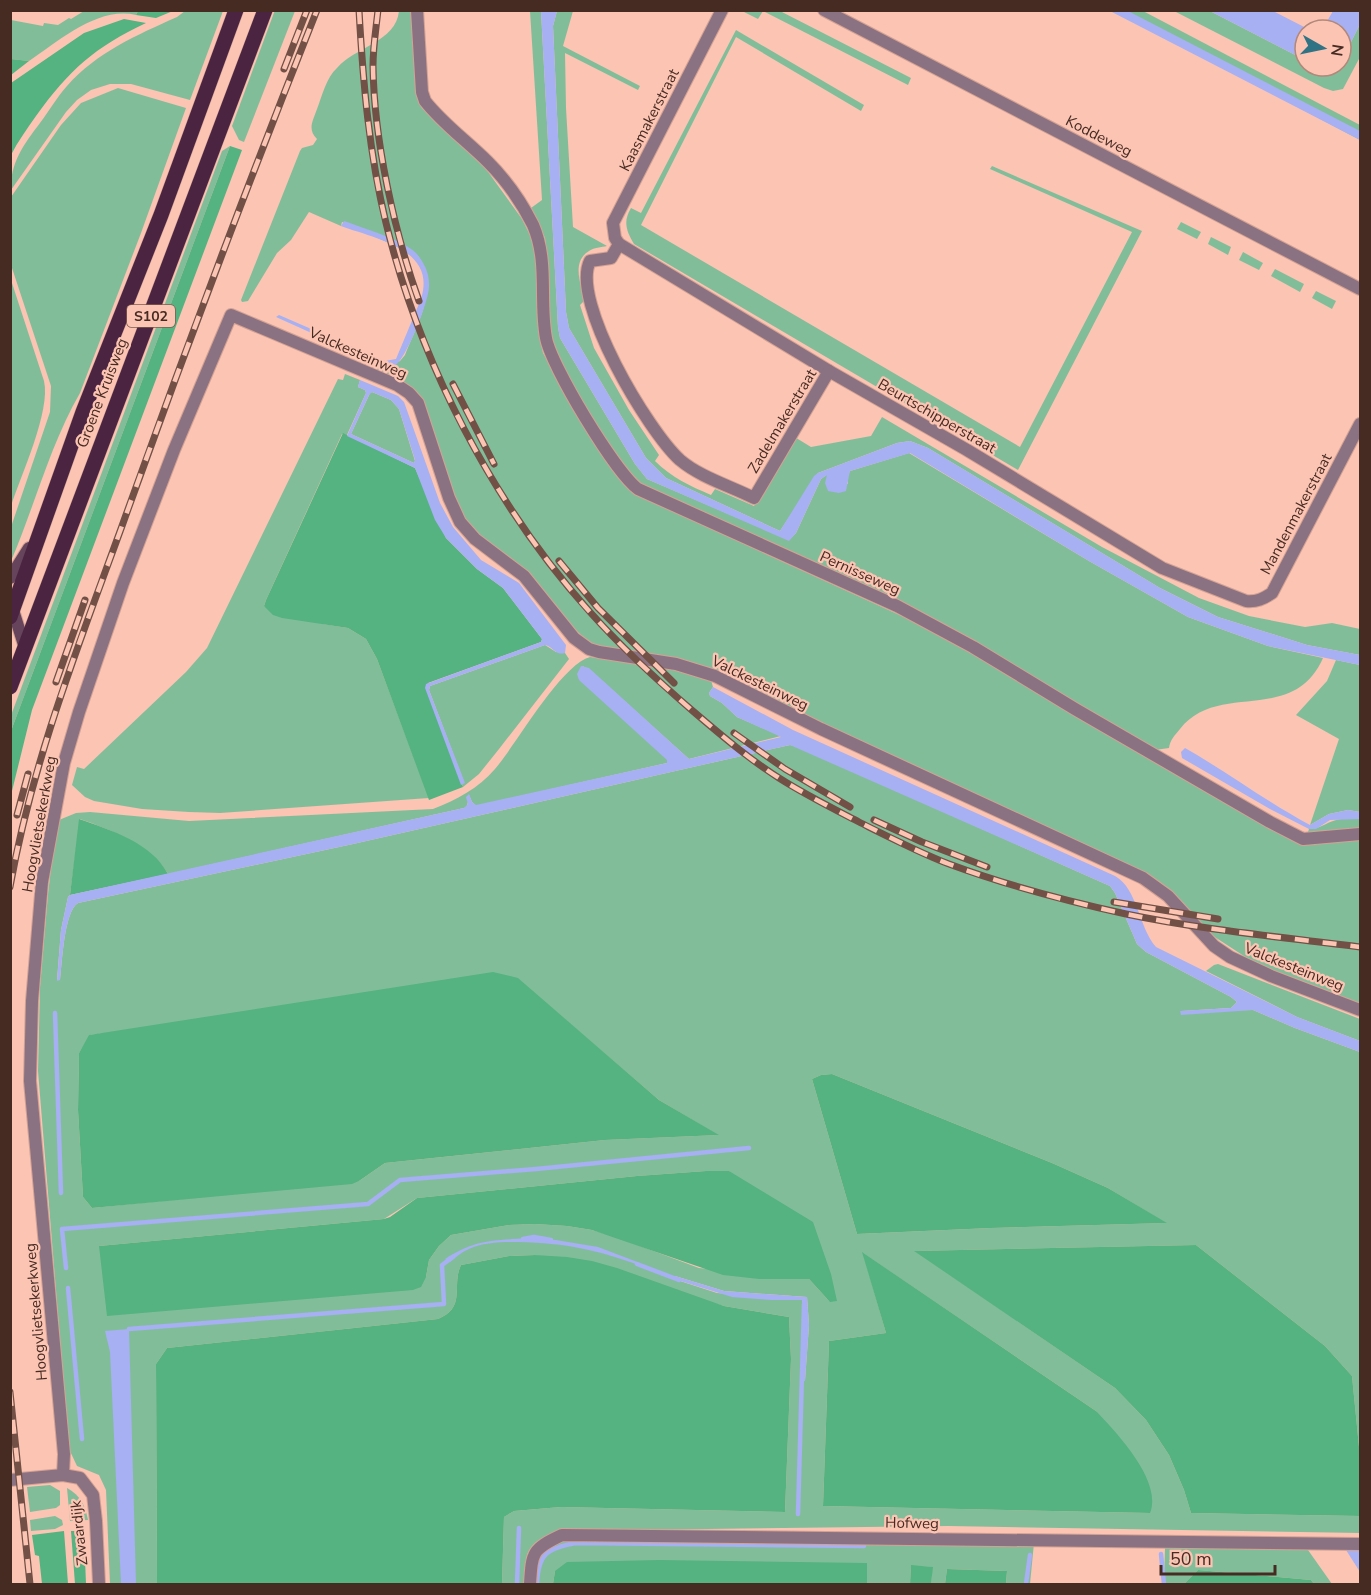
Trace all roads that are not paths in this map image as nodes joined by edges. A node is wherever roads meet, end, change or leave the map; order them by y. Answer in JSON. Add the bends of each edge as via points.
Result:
{"nodes":[{"id":1,"x":236,"y":10,"type":"edge"},
{"id":2,"x":266,"y":10,"type":"edge"},
{"id":3,"x":417,"y":10,"type":"edge"},
{"id":4,"x":722,"y":10,"type":"edge"},
{"id":5,"x":824,"y":10,"type":"edge"},
{"id":6,"x":619,"y":244,"type":"junction"},
{"id":7,"x":1360,"y":289,"type":"edge"},
{"id":8,"x":231,"y":315,"type":"joint"},
{"id":9,"x":830,"y":371,"type":"junction"},
{"id":10,"x":1360,"y":424,"type":"edge"},
{"id":11,"x":41,"y":529,"type":"junction"},
{"id":12,"x":10,"y":578,"type":"edge"},
{"id":13,"x":1246,"y":601,"type":"joint"},
{"id":14,"x":13,"y":617,"type":"edge"},
{"id":15,"x":35,"y":621,"type":"junction"},
{"id":16,"x":25,"y":648,"type":"junction"},
{"id":17,"x":10,"y":687,"type":"edge"},
{"id":18,"x":1360,"y":834,"type":"edge"},
{"id":19,"x":1360,"y":1010,"type":"edge"},
{"id":20,"x":63,"y":1475,"type":"junction"},
{"id":21,"x":10,"y":1480,"type":"edge"},
{"id":22,"x":1360,"y":1544,"type":"edge"},
{"id":23,"x":99,"y":1584,"type":"edge"},
{"id":24,"x":530,"y":1584,"type":"edge"}],
"edges":[{"from":1,"to":11,"type":"main road","name":"Groene Kruisweg","number":"S102"},
{"from":2,"to":15,"type":"main road","name":"Groene Kruisweg","number":"S102"},
{"from":3,"to":18,"type":"street","name":"Pernisseweg","via":[[425,101],[489,163],[532,224],[540,244],[545,327],[551,357],[629,482],[897,606],[1304,839]]},
{"from":4,"to":6,"type":"street","name":"Kaasmakerstraat","via":[[613,223]]},
{"from":5,"to":7,"type":"street","name":"Koddeweg"},
{"from":6,"to":9,"type":"street","name":"Beurtschipperstraat"},
{"from":6,"to":9,"type":"street","name":"Zadelmakerstraat","via":[[611,258],[590,261],[587,268],[585,277],[597,321],[628,389],[668,446],[691,467],[754,498]]},
{"from":8,"to":19,"type":"street","name":"Valckesteinweg","via":[[409,393],[421,410],[460,522],[475,539],[524,576],[581,644],[599,652],[676,664],[715,676],[1143,878],[1168,896],[1214,946],[1230,957]]},
{"from":8,"to":20,"type":"street","name":"Hoogvlietsekerkweg","via":[[174,450],[79,711],[64,763],[42,882],[30,1081]]},
{"from":9,"to":13,"type":"street","name":"Beurtschipperstraat","via":[[1162,568]]},
{"from":10,"to":13,"type":"street","name":"Mandenmakerstraat","via":[[1272,593],[1255,602]]},
{"from":11,"to":12,"type":"main road"},
{"from":11,"to":14,"type":"main road","name":"Groene Kruisweg","number":"S102"},
{"from":14,"to":15,"type":"main road"},
{"from":14,"to":16,"type":"main road"},
{"from":15,"to":16,"type":"main road","name":"Groene Kruisweg","number":"S102"},
{"from":16,"to":17,"type":"main road","name":"Groene Kruisweg","number":"S102"},
{"from":20,"to":21,"type":"street"},
{"from":20,"to":23,"type":"street","name":"Zwaardijk","via":[[80,1479],[93,1495]]},
{"from":22,"to":24,"type":"street","name":"Hofweg","via":[[562,1535],[541,1544],[531,1558]]}]}
